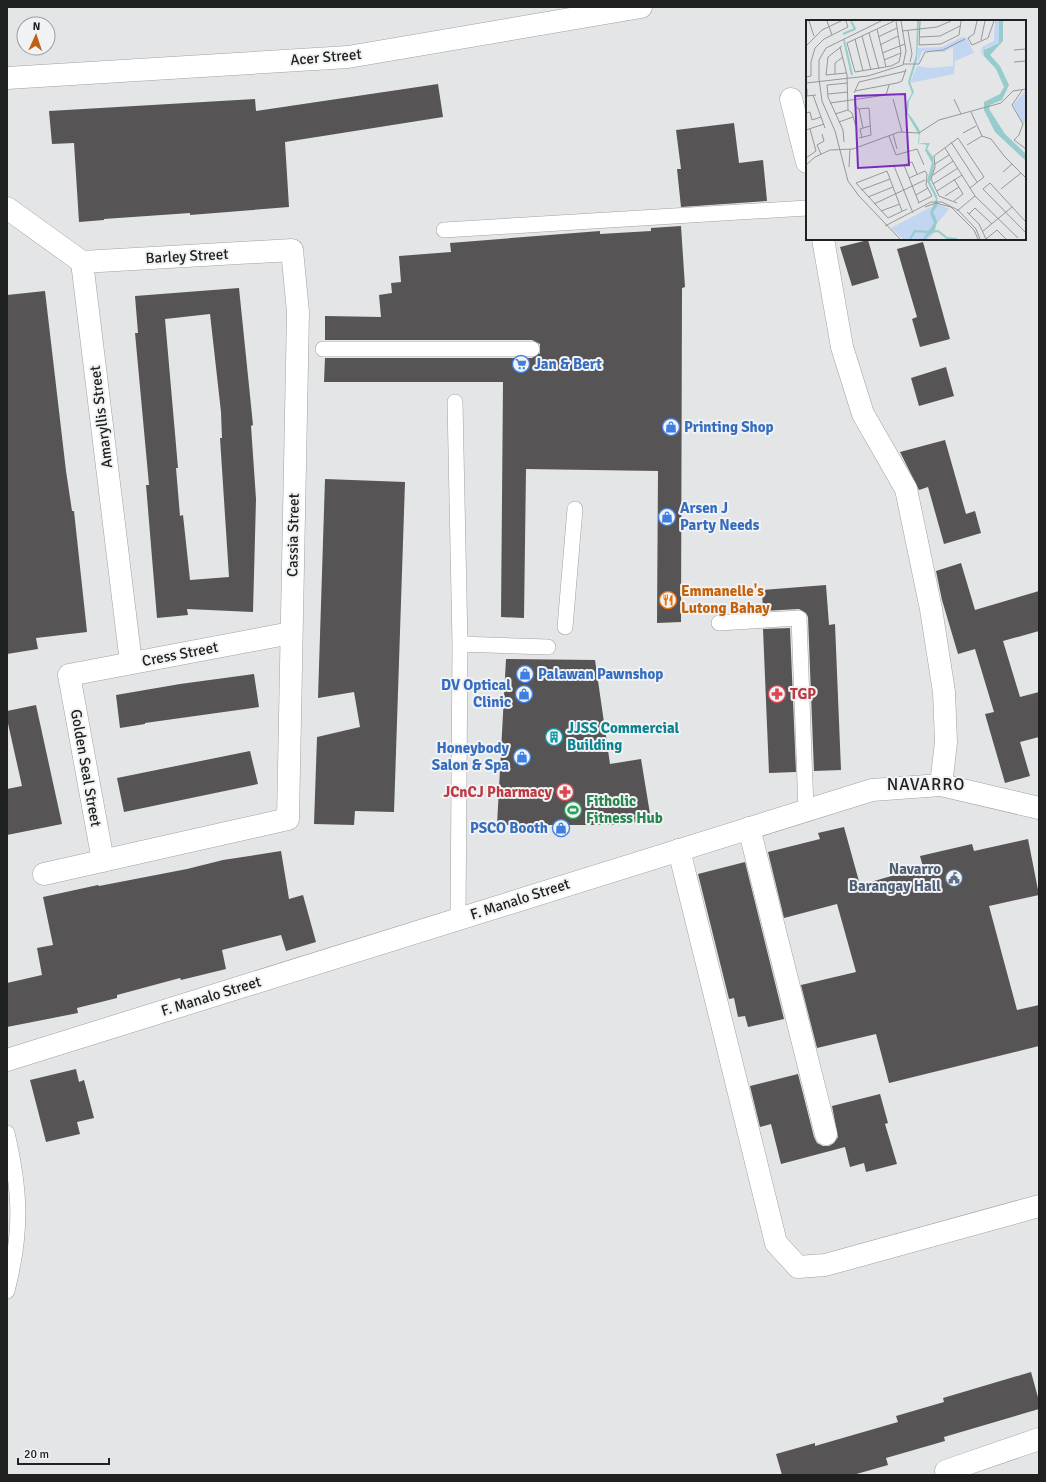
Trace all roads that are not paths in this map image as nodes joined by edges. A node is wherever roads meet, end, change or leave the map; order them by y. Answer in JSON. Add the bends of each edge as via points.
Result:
{"nodes":[{"id":1,"x":641,"y":7,"type":"edge"},
{"id":2,"x":7,"y":78,"type":"edge"},
{"id":3,"x":791,"y":99,"type":"dead end"},
{"id":4,"x":803,"y":123,"type":"edge"},
{"id":5,"x":806,"y":152,"type":"edge"},
{"id":6,"x":7,"y":208,"type":"edge"},
{"id":7,"x":806,"y":208,"type":"edge"},
{"id":8,"x":444,"y":230,"type":"dead end"},
{"id":9,"x":823,"y":240,"type":"edge"},
{"id":10,"x":292,"y":250,"type":"joint"},
{"id":11,"x":82,"y":262,"type":"junction"},
{"id":12,"x":323,"y":349,"type":"dead end"},
{"id":13,"x":532,"y":349,"type":"dead end"},
{"id":14,"x":455,"y":402,"type":"dead end"},
{"id":15,"x":575,"y":509,"type":"dead end"},
{"id":16,"x":719,"y":623,"type":"dead end"},
{"id":17,"x":564,"y":627,"type":"dead end"},
{"id":18,"x":291,"y":633,"type":"junction"},
{"id":19,"x":460,"y":644,"type":"junction"},
{"id":20,"x":548,"y":647,"type":"dead end"},
{"id":21,"x":131,"y":663,"type":"junction"},
{"id":22,"x":69,"y":675,"type":"joint"},
{"id":23,"x":941,"y":785,"type":"junction"},
{"id":24,"x":1039,"y":808,"type":"edge"},
{"id":25,"x":806,"y":810,"type":"junction"},
{"id":26,"x":749,"y":828,"type":"junction"},
{"id":27,"x":678,"y":850,"type":"junction"},
{"id":28,"x":103,"y":861,"type":"junction"},
{"id":29,"x":44,"y":874,"type":"dead end"},
{"id":30,"x":458,"y":919,"type":"junction"},
{"id":31,"x":7,"y":1060,"type":"edge"},
{"id":32,"x":7,"y":1133,"type":"edge"},
{"id":33,"x":826,"y":1134,"type":"dead end"},
{"id":34,"x":1039,"y":1206,"type":"edge"},
{"id":35,"x":7,"y":1291,"type":"edge"},
{"id":36,"x":1039,"y":1439,"type":"edge"},
{"id":37,"x":947,"y":1475,"type":"edge"}],
"edges":[{"from":1,"to":2,"type":"street","name":"Acer Street","via":[[348,57]]},
{"from":3,"to":4,"type":"street"},
{"from":4,"to":5,"type":"street"},
{"from":6,"to":11,"type":"street"},
{"from":7,"to":8,"type":"lane"},
{"from":9,"to":23,"type":"street","via":[[842,347],[863,414],[906,489],[931,609],[944,692],[946,742]]},
{"from":10,"to":11,"type":"street","name":"Barley Street"},
{"from":10,"to":18,"type":"street","name":"Cassia Street","via":[[298,312]]},
{"from":11,"to":21,"type":"street","name":"Amaryllis Street"},
{"from":12,"to":13,"type":"lane"},
{"from":14,"to":19,"type":"lane"},
{"from":15,"to":17,"type":"lane"},
{"from":16,"to":25,"type":"lane","via":[[799,618]]},
{"from":18,"to":21,"type":"street","name":"Cress Street"},
{"from":18,"to":28,"type":"street","name":"Cassia Street","via":[[288,819]]},
{"from":19,"to":20,"type":"lane"},
{"from":19,"to":30,"type":"lane"},
{"from":21,"to":22,"type":"street","name":"Cress Street"},
{"from":22,"to":28,"type":"street","name":"Golden Seal Street"},
{"from":23,"to":24,"type":"street","name":"F. Manalo Street"},
{"from":23,"to":25,"type":"street","name":"F. Manalo Street","via":[[872,790]]},
{"from":25,"to":26,"type":"street","name":"F. Manalo Street"},
{"from":26,"to":27,"type":"street","name":"F. Manalo Street"},
{"from":26,"to":33,"type":"street"},
{"from":27,"to":30,"type":"street","name":"F. Manalo Street"},
{"from":27,"to":34,"type":"street","via":[[776,1243],[798,1267],[825,1265]]},
{"from":28,"to":29,"type":"street"},
{"from":30,"to":31,"type":"street","name":"F. Manalo Street"},
{"from":32,"to":35,"type":"lane","via":[[16,1171],[19,1208],[15,1262]]},
{"from":36,"to":37,"type":"street","via":[[946,1471]]}]}
